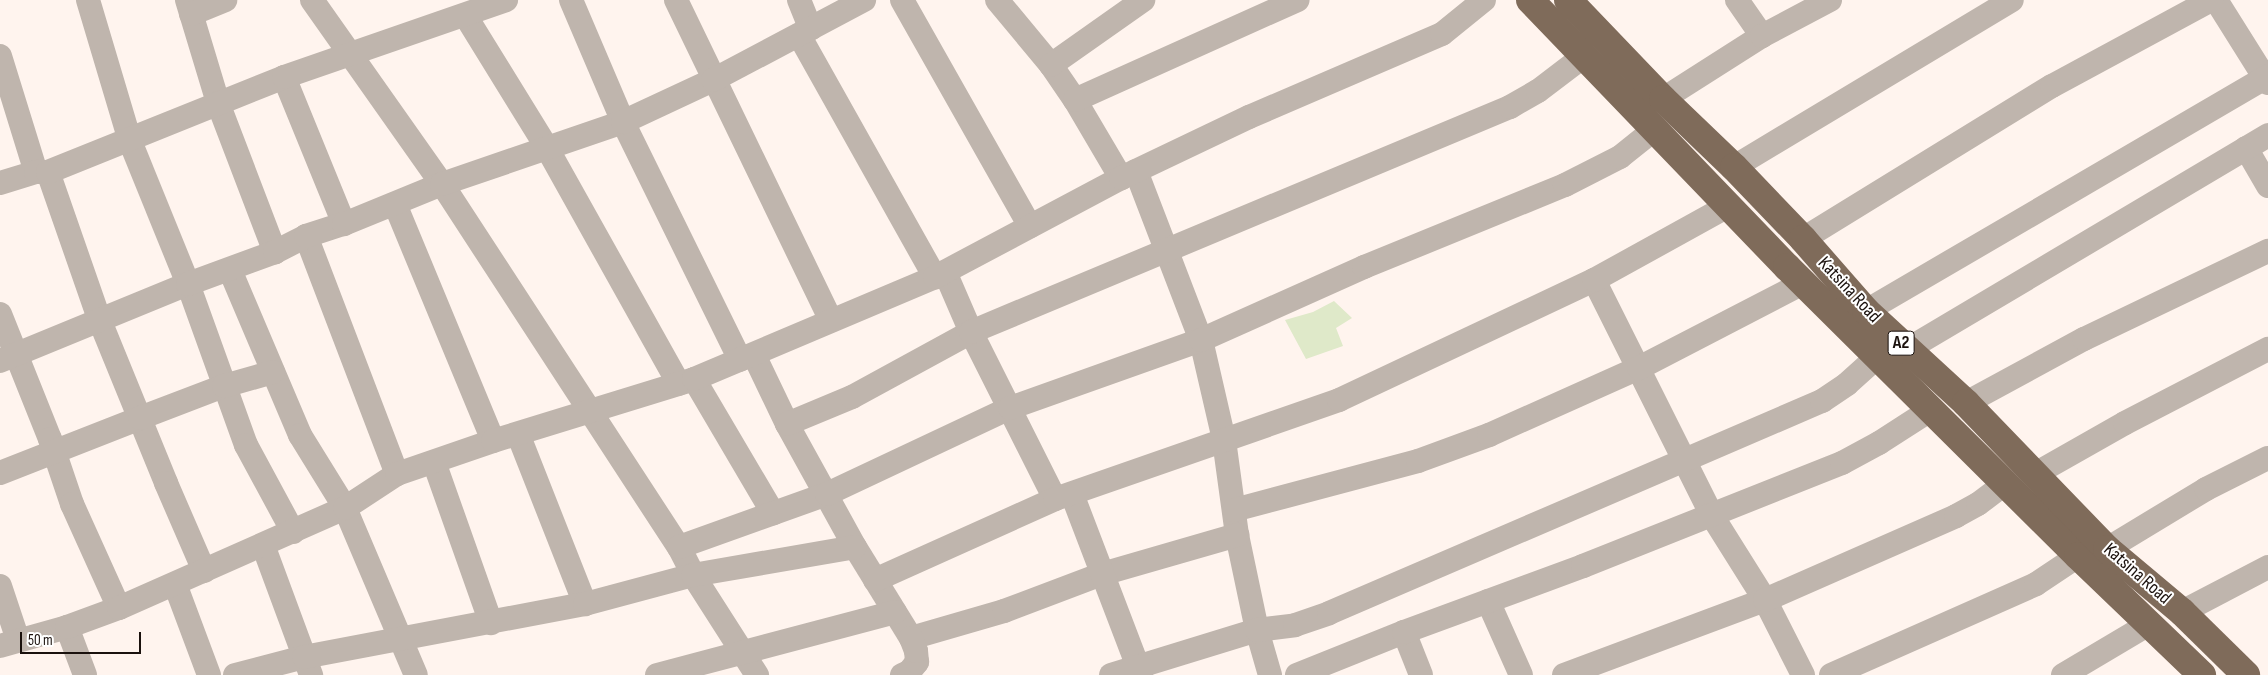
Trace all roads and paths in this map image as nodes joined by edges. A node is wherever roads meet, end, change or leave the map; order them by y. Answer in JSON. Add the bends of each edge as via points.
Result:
{"nodes":[{"id":1,"x":88,"y":0,"type":"edge"},
{"id":2,"x":225,"y":0,"type":"edge"},
{"id":3,"x":312,"y":0,"type":"edge"},
{"id":4,"x":506,"y":0,"type":"edge"},
{"id":5,"x":570,"y":0,"type":"edge"},
{"id":6,"x":676,"y":0,"type":"edge"},
{"id":7,"x":799,"y":0,"type":"edge"},
{"id":8,"x":864,"y":0,"type":"edge"},
{"id":9,"x":902,"y":0,"type":"edge"},
{"id":10,"x":997,"y":0,"type":"edge"},
{"id":11,"x":1144,"y":0,"type":"edge"},
{"id":12,"x":1298,"y":0,"type":"edge"},
{"id":13,"x":1484,"y":0,"type":"edge"},
{"id":14,"x":1530,"y":0,"type":"edge"},
{"id":15,"x":1568,"y":0,"type":"edge"},
{"id":16,"x":1737,"y":0,"type":"edge"},
{"id":17,"x":1830,"y":0,"type":"edge"},
{"id":18,"x":2012,"y":0,"type":"edge"},
{"id":19,"x":2211,"y":0,"type":"edge"},
{"id":20,"x":2216,"y":0,"type":"edge"},
{"id":21,"x":189,"y":7,"type":"edge"},
{"id":22,"x":465,"y":15,"type":"junction"},
{"id":23,"x":805,"y":32,"type":"junction"},
{"id":24,"x":1762,"y":36,"type":"junction"},
{"id":25,"x":350,"y":54,"type":"junction"},
{"id":26,"x":0,"y":56,"type":"edge"},
{"id":27,"x":1584,"y":56,"type":"junction"},
{"id":28,"x":1051,"y":65,"type":"junction"},
{"id":29,"x":284,"y":78,"type":"junction"},
{"id":30,"x":2267,"y":79,"type":"edge"},
{"id":31,"x":713,"y":80,"type":"junction"},
{"id":32,"x":1663,"y":99,"type":"junction"},
{"id":33,"x":1075,"y":100,"type":"junction"},
{"id":34,"x":218,"y":103,"type":"junction"},
{"id":35,"x":623,"y":122,"type":"junction"},
{"id":36,"x":1655,"y":129,"type":"junction"},
{"id":37,"x":2268,"y":135,"type":"edge"},
{"id":38,"x":130,"y":141,"type":"junction"},
{"id":39,"x":547,"y":148,"type":"junction"},
{"id":40,"x":2246,"y":148,"type":"junction"},
{"id":41,"x":1734,"y":166,"type":"junction"},
{"id":42,"x":42,"y":172,"type":"junction"},
{"id":43,"x":1128,"y":175,"type":"junction"},
{"id":44,"x":0,"y":183,"type":"edge"},
{"id":45,"x":442,"y":184,"type":"junction"},
{"id":46,"x":2268,"y":186,"type":"edge"},
{"id":47,"x":395,"y":204,"type":"junction"},
{"id":48,"x":1728,"y":206,"type":"junction"},
{"id":49,"x":344,"y":224,"type":"junction"},
{"id":50,"x":1030,"y":226,"type":"junction"},
{"id":51,"x":306,"y":236,"type":"junction"},
{"id":52,"x":1803,"y":239,"type":"junction"},
{"id":53,"x":1168,"y":251,"type":"junction"},
{"id":54,"x":2268,"y":251,"type":"edge"},
{"id":55,"x":275,"y":252,"type":"junction"},
{"id":56,"x":230,"y":270,"type":"junction"},
{"id":57,"x":940,"y":275,"type":"junction"},
{"id":58,"x":1594,"y":280,"type":"junction"},
{"id":59,"x":1803,"y":283,"type":"junction"},
{"id":60,"x":188,"y":284,"type":"junction"},
{"id":61,"x":1866,"y":312,"type":"junction"},
{"id":62,"x":0,"y":314,"type":"edge"},
{"id":63,"x":100,"y":321,"type":"junction"},
{"id":64,"x":831,"y":321,"type":"junction"},
{"id":65,"x":970,"y":332,"type":"junction"},
{"id":66,"x":1201,"y":340,"type":"junction"},
{"id":67,"x":1908,"y":349,"type":"junction"},
{"id":68,"x":2268,"y":349,"type":"edge"},
{"id":69,"x":1877,"y":357,"type":"junction"},
{"id":70,"x":8,"y":358,"type":"edge"},
{"id":71,"x":747,"y":358,"type":"junction"},
{"id":72,"x":1640,"y":368,"type":"junction"},
{"id":73,"x":273,"y":372,"type":"junction"},
{"id":74,"x":687,"y":381,"type":"junction"},
{"id":75,"x":224,"y":386,"type":"junction"},
{"id":76,"x":1966,"y":404,"type":"junction"},
{"id":77,"x":1010,"y":408,"type":"junction"},
{"id":78,"x":1932,"y":409,"type":"junction"},
{"id":79,"x":590,"y":412,"type":"junction"},
{"id":80,"x":140,"y":418,"type":"junction"},
{"id":81,"x":787,"y":424,"type":"junction"},
{"id":82,"x":518,"y":434,"type":"junction"},
{"id":83,"x":1224,"y":440,"type":"junction"},
{"id":84,"x":493,"y":441,"type":"junction"},
{"id":85,"x":54,"y":450,"type":"junction"},
{"id":86,"x":2268,"y":458,"type":"edge"},
{"id":87,"x":1684,"y":460,"type":"junction"},
{"id":88,"x":434,"y":462,"type":"junction"},
{"id":89,"x":0,"y":473,"type":"edge"},
{"id":90,"x":397,"y":474,"type":"junction"},
{"id":91,"x":2035,"y":474,"type":"junction"},
{"id":92,"x":2005,"y":484,"type":"junction"},
{"id":93,"x":827,"y":494,"type":"junction"},
{"id":94,"x":1063,"y":497,"type":"junction"},
{"id":95,"x":345,"y":508,"type":"junction"},
{"id":96,"x":1234,"y":510,"type":"junction"},
{"id":97,"x":773,"y":513,"type":"junction"},
{"id":98,"x":1710,"y":514,"type":"junction"},
{"id":99,"x":293,"y":532,"type":"junction"},
{"id":100,"x":1238,"y":534,"type":"junction"},
{"id":101,"x":264,"y":545,"type":"junction"},
{"id":102,"x":679,"y":547,"type":"junction"},
{"id":103,"x":855,"y":547,"type":"junction"},
{"id":104,"x":2107,"y":549,"type":"junction"},
{"id":105,"x":2078,"y":556,"type":"junction"},
{"id":106,"x":2268,"y":566,"type":"edge"},
{"id":107,"x":204,"y":571,"type":"junction"},
{"id":108,"x":1102,"y":574,"type":"junction"},
{"id":109,"x":693,"y":576,"type":"junction"},
{"id":110,"x":875,"y":580,"type":"junction"},
{"id":111,"x":175,"y":584,"type":"junction"},
{"id":112,"x":0,"y":586,"type":"edge"},
{"id":113,"x":1765,"y":600,"type":"junction"},
{"id":114,"x":1488,"y":601,"type":"junction"},
{"id":115,"x":585,"y":604,"type":"junction"},
{"id":116,"x":119,"y":608,"type":"junction"},
{"id":117,"x":895,"y":612,"type":"junction"},
{"id":118,"x":2182,"y":612,"type":"junction"},
{"id":119,"x":491,"y":623,"type":"junction"},
{"id":120,"x":2149,"y":624,"type":"junction"},
{"id":121,"x":67,"y":627,"type":"junction"},
{"id":122,"x":1258,"y":630,"type":"junction"},
{"id":123,"x":1404,"y":632,"type":"junction"},
{"id":124,"x":911,"y":638,"type":"junction"},
{"id":125,"x":402,"y":639,"type":"junction"},
{"id":126,"x":9,"y":643,"type":"edge"},
{"id":127,"x":744,"y":653,"type":"junction"},
{"id":128,"x":308,"y":666,"type":"edge"},
{"id":129,"x":1139,"y":670,"type":"edge"},
{"id":130,"x":85,"y":675,"type":"edge"},
{"id":131,"x":209,"y":675,"type":"edge"},
{"id":132,"x":235,"y":675,"type":"edge"},
{"id":133,"x":416,"y":675,"type":"edge"},
{"id":134,"x":656,"y":675,"type":"edge"},
{"id":135,"x":757,"y":675,"type":"edge"},
{"id":136,"x":902,"y":675,"type":"edge"},
{"id":137,"x":1110,"y":675,"type":"edge"},
{"id":138,"x":1270,"y":675,"type":"edge"},
{"id":139,"x":1297,"y":675,"type":"edge"},
{"id":140,"x":1421,"y":675,"type":"edge"},
{"id":141,"x":1521,"y":675,"type":"edge"},
{"id":142,"x":1564,"y":675,"type":"edge"},
{"id":143,"x":1803,"y":675,"type":"edge"},
{"id":144,"x":1831,"y":675,"type":"edge"},
{"id":145,"x":2063,"y":675,"type":"edge"},
{"id":146,"x":2202,"y":675,"type":"edge"},
{"id":147,"x":2246,"y":675,"type":"edge"}],
"edges":[{"from":1,"to":38,"type":"street"},
{"from":2,"to":21,"type":"street"},
{"from":3,"to":25,"type":"street"},
{"from":4,"to":22,"type":"street"},
{"from":5,"to":35,"type":"street"},
{"from":6,"to":31,"type":"street"},
{"from":7,"to":23,"type":"street"},
{"from":8,"to":23,"type":"street"},
{"from":9,"to":50,"type":"street"},
{"from":10,"to":28,"type":"street"},
{"from":11,"to":28,"type":"street"},
{"from":12,"to":33,"type":"street"},
{"from":13,"to":43,"type":"street","via":[[1442,34],[1248,116]]},
{"from":14,"to":27,"type":"highway","name":"Katsina Road","number":"A2"},
{"from":15,"to":32,"type":"highway","name":"Katsina Road","number":"A2"},
{"from":16,"to":24,"type":"street"},
{"from":17,"to":24,"type":"street"},
{"from":18,"to":41,"type":"street"},
{"from":19,"to":52,"type":"street","via":[[2052,86]]},
{"from":20,"to":30,"type":"street"},
{"from":21,"to":34,"type":"street"},
{"from":22,"to":25,"type":"street"},
{"from":22,"to":39,"type":"street"},
{"from":23,"to":31,"type":"street"},
{"from":23,"to":57,"type":"street"},
{"from":24,"to":32,"type":"street"},
{"from":25,"to":29,"type":"street"},
{"from":25,"to":45,"type":"street"},
{"from":26,"to":42,"type":"street"},
{"from":27,"to":36,"type":"highway","name":"Katsina Road","number":"A2"},
{"from":27,"to":53,"type":"street","via":[[1538,91],[1510,107]]},
{"from":28,"to":33,"type":"street"},
{"from":29,"to":34,"type":"street"},
{"from":29,"to":49,"type":"street"},
{"from":30,"to":61,"type":"street"},
{"from":31,"to":35,"type":"street"},
{"from":31,"to":64,"type":"street"},
{"from":32,"to":41,"type":"highway","name":"Katsina Road","number":"A2"},
{"from":33,"to":43,"type":"street"},
{"from":34,"to":38,"type":"street"},
{"from":34,"to":55,"type":"street"},
{"from":35,"to":39,"type":"street"},
{"from":35,"to":71,"type":"street"},
{"from":36,"to":48,"type":"highway","name":"Katsina Road","number":"A2"},
{"from":36,"to":66,"type":"street","via":[[1620,158],[1590,173],[1356,270]]},
{"from":37,"to":40,"type":"street"},
{"from":38,"to":42,"type":"street"},
{"from":38,"to":60,"type":"street"},
{"from":39,"to":45,"type":"street"},
{"from":39,"to":74,"type":"street"},
{"from":40,"to":46,"type":"street"},
{"from":40,"to":67,"type":"street"},
{"from":41,"to":52,"type":"highway","name":"Katsina Road","number":"A2"},
{"from":42,"to":44,"type":"street"},
{"from":42,"to":63,"type":"street"},
{"from":43,"to":50,"type":"street"},
{"from":43,"to":53,"type":"street"},
{"from":45,"to":47,"type":"street"},
{"from":45,"to":79,"type":"street"},
{"from":47,"to":49,"type":"street"},
{"from":47,"to":84,"type":"street"},
{"from":48,"to":58,"type":"street"},
{"from":48,"to":59,"type":"highway","name":"Katsina Road","number":"A2"},
{"from":49,"to":51,"type":"street"},
{"from":50,"to":57,"type":"street"},
{"from":51,"to":55,"type":"street"},
{"from":51,"to":90,"type":"street"},
{"from":52,"to":61,"type":"highway","name":"Katsina Road","number":"A2"},
{"from":53,"to":65,"type":"street"},
{"from":53,"to":66,"type":"street"},
{"from":54,"to":76,"type":"street","via":[[2084,339]]},
{"from":55,"to":56,"type":"street"},
{"from":56,"to":60,"type":"street"},
{"from":56,"to":73,"type":"street"},
{"from":57,"to":64,"type":"street"},
{"from":57,"to":65,"type":"street"},
{"from":58,"to":72,"type":"street"},
{"from":58,"to":83,"type":"street","via":[[1339,400]]},
{"from":59,"to":69,"type":"highway","name":"Katsina Road","number":"A2"},
{"from":59,"to":72,"type":"street"},
{"from":60,"to":63,"type":"street"},
{"from":60,"to":75,"type":"street"},
{"from":61,"to":67,"type":"highway","name":"Katsina Road","number":"A2"},
{"from":62,"to":70,"type":"street"},
{"from":63,"to":70,"type":"street"},
{"from":63,"to":80,"type":"street"},
{"from":64,"to":71,"type":"street"},
{"from":65,"to":77,"type":"street"},
{"from":65,"to":81,"type":"street","via":[[852,397]]},
{"from":66,"to":77,"type":"street"},
{"from":66,"to":83,"type":"street"},
{"from":67,"to":76,"type":"highway","name":"Katsina Road","number":"A2"},
{"from":68,"to":91,"type":"street"},
{"from":69,"to":78,"type":"highway","name":"Katsina Road","number":"A2"},
{"from":69,"to":87,"type":"street","via":[[1822,401]]},
{"from":70,"to":85,"type":"street"},
{"from":71,"to":74,"type":"street"},
{"from":71,"to":81,"type":"street"},
{"from":72,"to":87,"type":"street"},
{"from":72,"to":96,"type":"street","via":[[1489,435],[1418,461]]},
{"from":73,"to":75,"type":"street"},
{"from":73,"to":95,"type":"street","via":[[300,435]]},
{"from":74,"to":79,"type":"street"},
{"from":74,"to":97,"type":"street"},
{"from":75,"to":80,"type":"street"},
{"from":75,"to":99,"type":"street","via":[[246,446]]},
{"from":76,"to":91,"type":"highway","name":"Katsina Road","number":"A2"},
{"from":77,"to":93,"type":"street"},
{"from":77,"to":94,"type":"street"},
{"from":78,"to":92,"type":"highway","name":"Katsina Road","number":"A2"},
{"from":78,"to":98,"type":"street","via":[[1842,463]]},
{"from":79,"to":82,"type":"street"},
{"from":79,"to":102,"type":"street"},
{"from":80,"to":85,"type":"street"},
{"from":80,"to":107,"type":"street"},
{"from":81,"to":93,"type":"street"},
{"from":82,"to":84,"type":"street"},
{"from":82,"to":115,"type":"street"},
{"from":83,"to":94,"type":"street"},
{"from":83,"to":96,"type":"street"},
{"from":84,"to":88,"type":"street"},
{"from":85,"to":89,"type":"street"},
{"from":85,"to":116,"type":"street","via":[[83,531]]},
{"from":86,"to":104,"type":"street","via":[[2206,489]]},
{"from":87,"to":98,"type":"street"},
{"from":87,"to":122,"type":"street","via":[[1329,613],[1295,625]]},
{"from":88,"to":90,"type":"street"},
{"from":88,"to":119,"type":"street"},
{"from":90,"to":95,"type":"street"},
{"from":91,"to":104,"type":"highway","name":"Katsina Road","number":"A2"},
{"from":92,"to":105,"type":"highway","name":"Katsina Road","number":"A2"},
{"from":92,"to":113,"type":"street","via":[[1956,516]]},
{"from":93,"to":97,"type":"street"},
{"from":93,"to":103,"type":"street"},
{"from":94,"to":108,"type":"street"},
{"from":94,"to":110,"type":"street"},
{"from":95,"to":99,"type":"street"},
{"from":95,"to":125,"type":"street"},
{"from":96,"to":100,"type":"street"},
{"from":97,"to":102,"type":"street"},
{"from":98,"to":113,"type":"street"},
{"from":98,"to":114,"type":"street"},
{"from":99,"to":101,"type":"street"},
{"from":100,"to":108,"type":"street"},
{"from":100,"to":122,"type":"street"},
{"from":101,"to":107,"type":"street"},
{"from":101,"to":128,"type":"street"},
{"from":102,"to":109,"type":"street"},
{"from":103,"to":109,"type":"street"},
{"from":103,"to":110,"type":"street"},
{"from":104,"to":118,"type":"highway","name":"Katsina Road","number":"A2"},
{"from":105,"to":120,"type":"highway","name":"Katsina Road","number":"A2"},
{"from":105,"to":144,"type":"street","via":[[2036,584]]},
{"from":106,"to":118,"type":"street"},
{"from":107,"to":111,"type":"street"},
{"from":108,"to":124,"type":"street","via":[[1004,611]]},
{"from":108,"to":129,"type":"street"},
{"from":109,"to":115,"type":"street"},
{"from":109,"to":127,"type":"street"},
{"from":110,"to":117,"type":"street"},
{"from":111,"to":116,"type":"street"},
{"from":111,"to":131,"type":"street"},
{"from":112,"to":126,"type":"street"},
{"from":113,"to":142,"type":"street"},
{"from":113,"to":143,"type":"street"},
{"from":114,"to":123,"type":"street"},
{"from":114,"to":141,"type":"street"},
{"from":115,"to":119,"type":"street"},
{"from":116,"to":121,"type":"street"},
{"from":117,"to":124,"type":"street"},
{"from":117,"to":127,"type":"street"},
{"from":118,"to":147,"type":"highway","name":"Katsina Road","number":"A2"},
{"from":119,"to":125,"type":"street"},
{"from":120,"to":145,"type":"street"},
{"from":120,"to":146,"type":"highway","name":"Katsina Road","number":"A2"},
{"from":121,"to":126,"type":"street"},
{"from":121,"to":130,"type":"street"},
{"from":122,"to":129,"type":"street"},
{"from":122,"to":138,"type":"street"},
{"from":123,"to":139,"type":"street"},
{"from":123,"to":140,"type":"street"},
{"from":124,"to":136,"type":"street","via":[[917,662]]},
{"from":125,"to":128,"type":"street"},
{"from":125,"to":133,"type":"street"},
{"from":127,"to":134,"type":"street"},
{"from":127,"to":135,"type":"street"},
{"from":128,"to":132,"type":"street"},
{"from":129,"to":137,"type":"street"}]}
